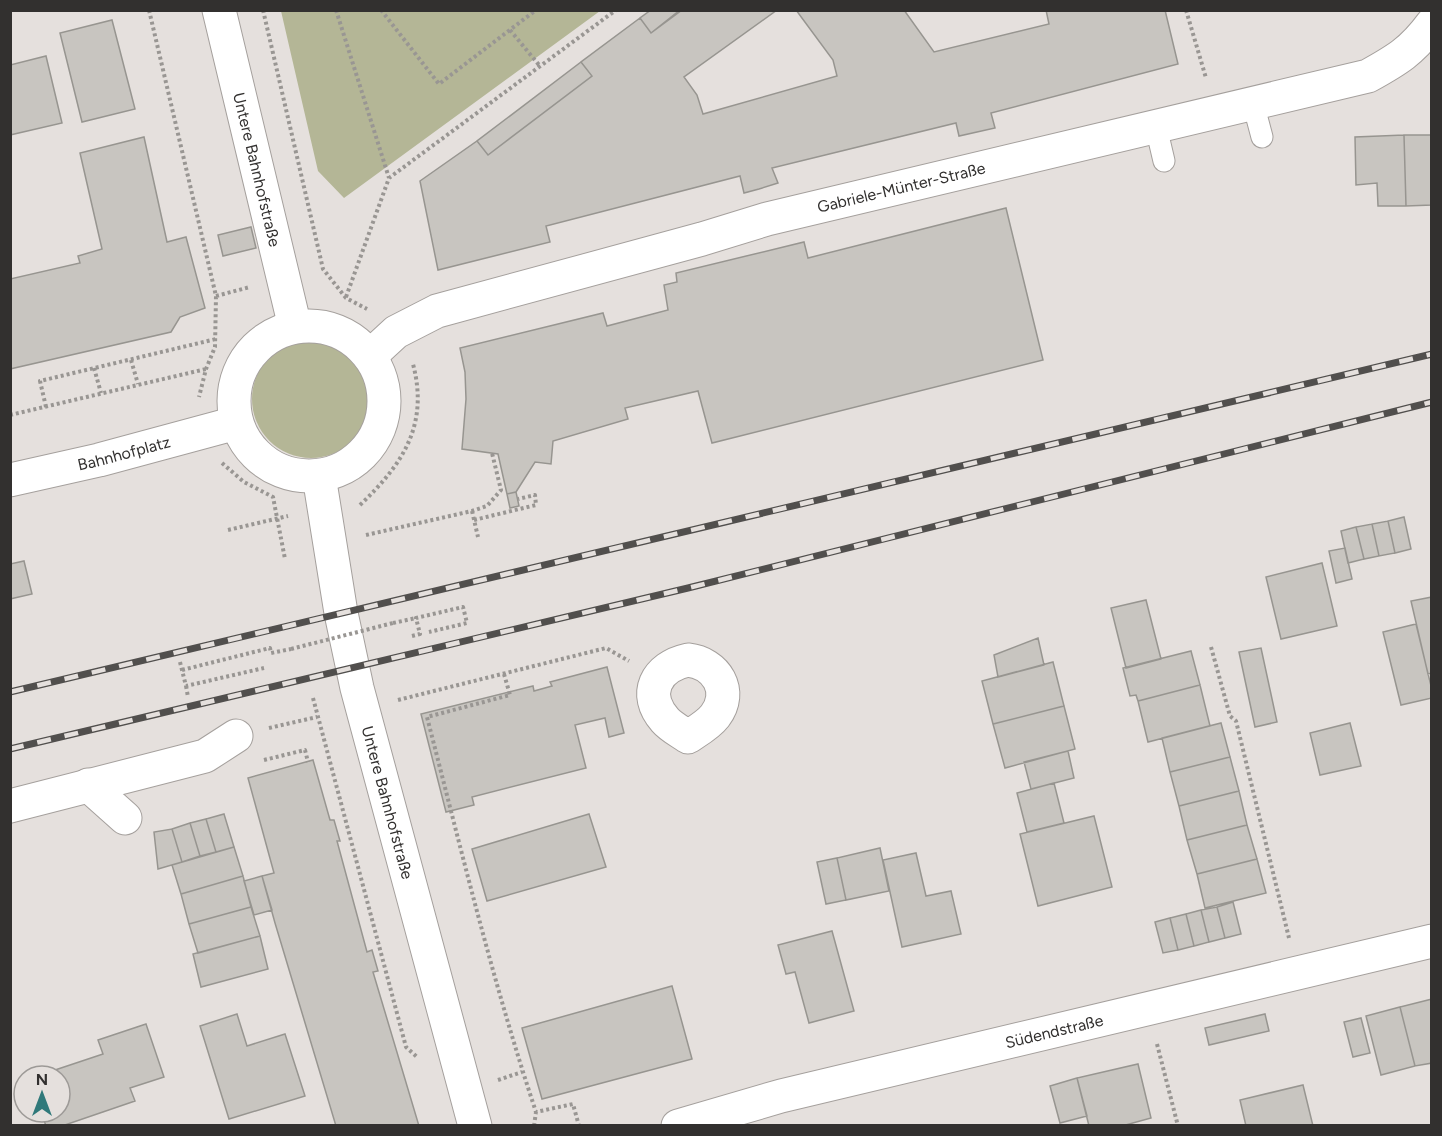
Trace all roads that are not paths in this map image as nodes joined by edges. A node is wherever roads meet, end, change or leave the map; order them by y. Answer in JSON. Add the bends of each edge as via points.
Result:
{"nodes":[{"id":1,"x":219,"y":10,"type":"edge"},
{"id":2,"x":1431,"y":24,"type":"edge"},
{"id":3,"x":1253,"y":104,"type":"junction"},
{"id":4,"x":1156,"y":127,"type":"junction"},
{"id":5,"x":1262,"y":137,"type":"dead end"},
{"id":6,"x":1164,"y":161,"type":"dead end"},
{"id":7,"x":295,"y":327,"type":"junction"},
{"id":8,"x":370,"y":356,"type":"junction"},
{"id":9,"x":236,"y":423,"type":"junction"},
{"id":10,"x":319,"y":476,"type":"junction"},
{"id":11,"x":10,"y":480,"type":"edge"},
{"id":12,"x":236,"y":736,"type":"dead end"},
{"id":13,"x":88,"y":785,"type":"junction"},
{"id":14,"x":10,"y":806,"type":"edge"},
{"id":15,"x":125,"y":818,"type":"dead end"},
{"id":16,"x":1431,"y":941,"type":"edge"},
{"id":17,"x":475,"y":1125,"type":"edge"},
{"id":18,"x":678,"y":1125,"type":"edge"}],
"edges":[{"from":1,"to":7,"type":"street","name":"Untere Bahnhofstraße"},
{"from":2,"to":3,"type":"street","name":"Gabriele-Münter-Straße","via":[[1398,60],[1368,76]]},
{"from":3,"to":4,"type":"street","name":"Gabriele-Münter-Straße"},
{"from":3,"to":5,"type":"lane"},
{"from":4,"to":6,"type":"lane"},
{"from":4,"to":8,"type":"street","name":"Gabriele-Münter-Straße","via":[[767,219],[437,311],[396,332]]},
{"from":7,"to":8,"type":"street","via":[[317,326],[338,331],[357,342]]},
{"from":7,"to":9,"type":"street","via":[[271,336],[251,351],[238,374],[233,398]]},
{"from":8,"to":10,"type":"street","via":[[381,378],[385,400],[374,441],[341,470]]},
{"from":9,"to":10,"type":"street","via":[[260,459],[288,473]]},
{"from":9,"to":11,"type":"street","name":"Bahnhofplatz"},
{"from":10,"to":17,"type":"street","name":"Untere Bahnhofstraße","via":[[357,688]]},
{"from":12,"to":13,"type":"street","via":[[205,756]]},
{"from":13,"to":14,"type":"street"},
{"from":13,"to":15,"type":"street"},
{"from":16,"to":18,"type":"street","name":"Südendstraße","via":[[781,1096]]}]}
